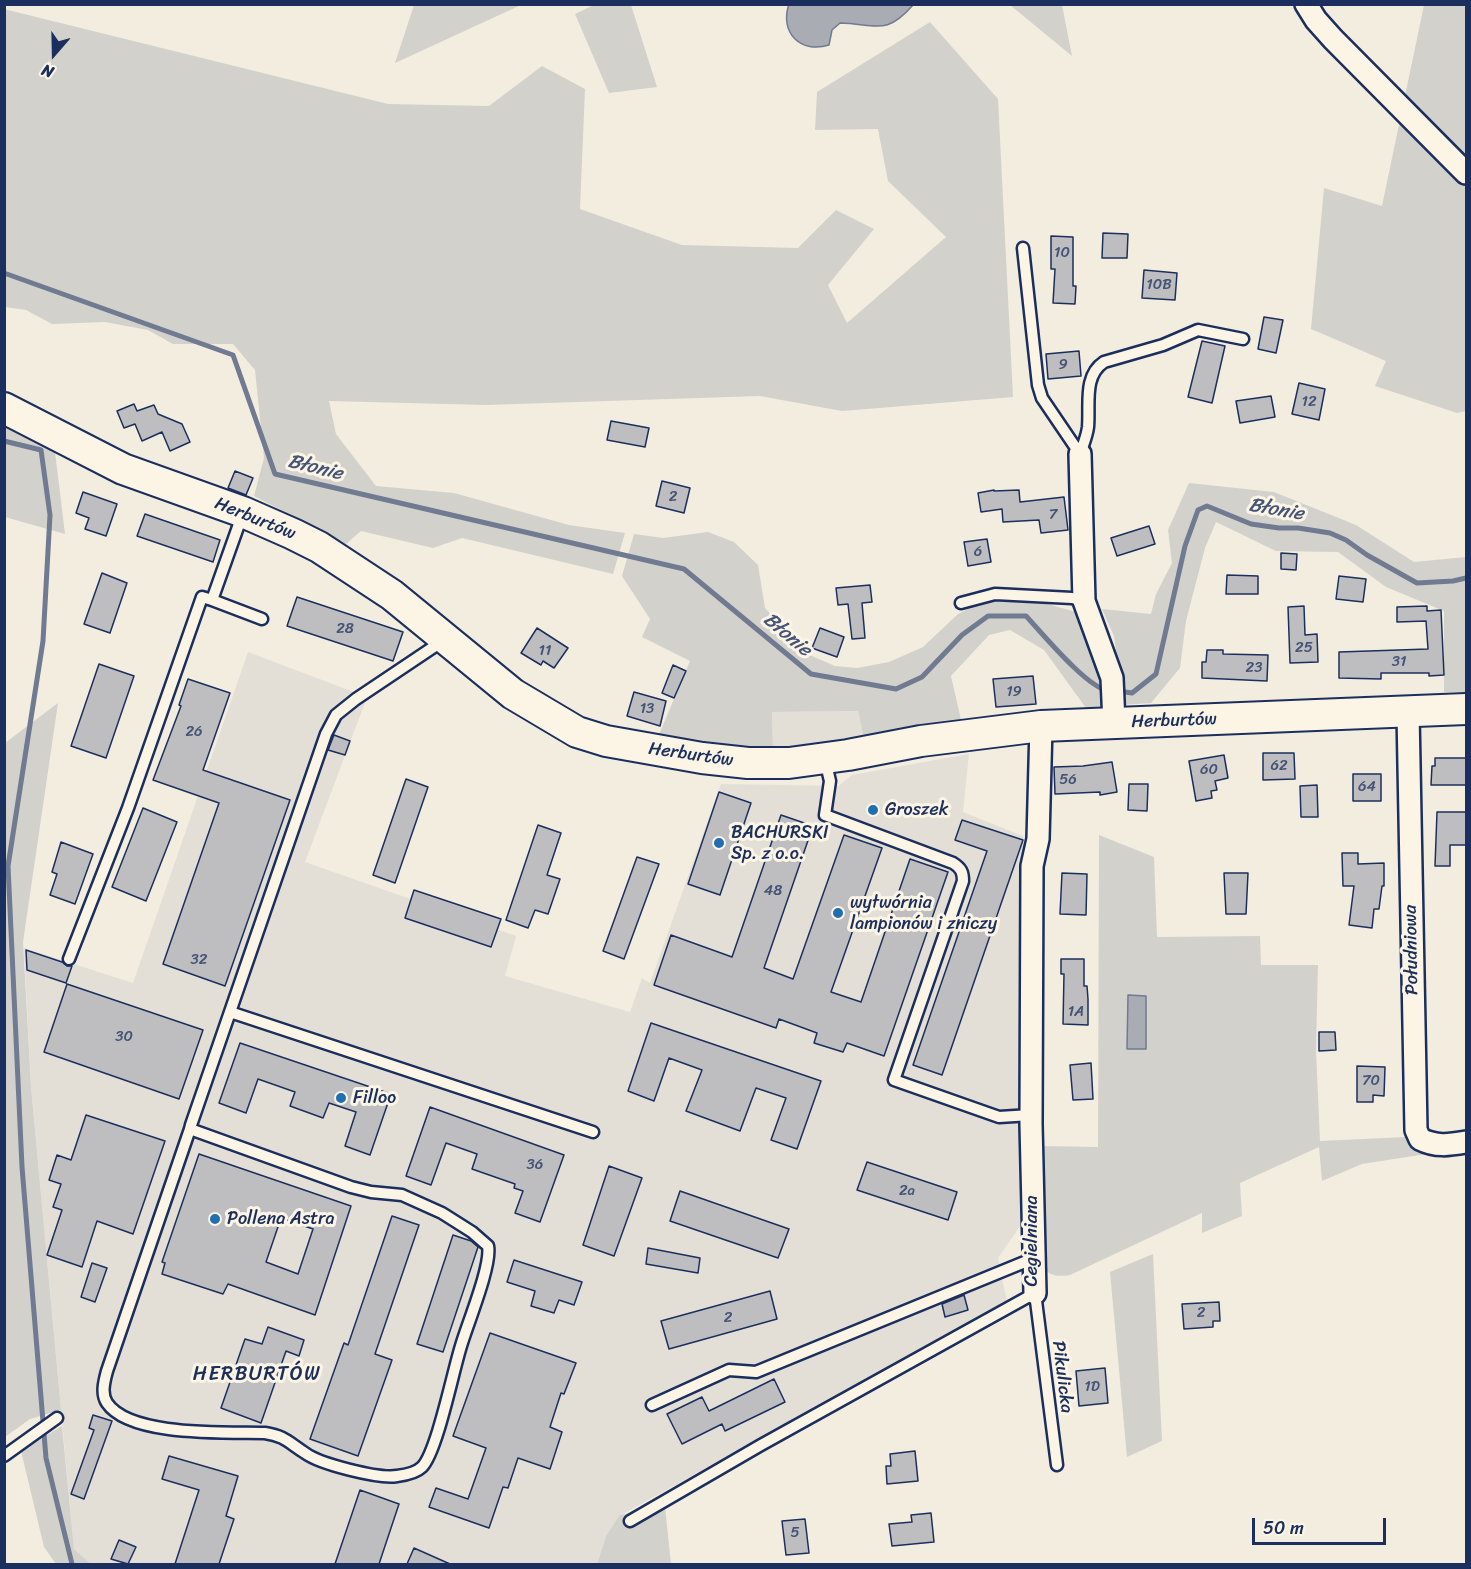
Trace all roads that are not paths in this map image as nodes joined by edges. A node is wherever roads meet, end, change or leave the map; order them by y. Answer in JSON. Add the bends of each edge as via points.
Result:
{"nodes":[{"id":1,"x":1306,"y":4,"type":"edge"},
{"id":2,"x":1467,"y":174,"type":"edge"},
{"id":3,"x":1023,"y":248,"type":"dead end"},
{"id":4,"x":1243,"y":339,"type":"dead end"},
{"id":5,"x":4,"y":408,"type":"edge"},
{"id":6,"x":1080,"y":454,"type":"junction"},
{"id":7,"x":243,"y":512,"type":"junction"},
{"id":8,"x":212,"y":600,"type":"junction"},
{"id":9,"x":1084,"y":601,"type":"junction"},
{"id":10,"x":961,"y":603,"type":"dead end"},
{"id":11,"x":262,"y":619,"type":"dead end"},
{"id":12,"x":447,"y":639,"type":"junction"},
{"id":13,"x":1467,"y":710,"type":"edge"},
{"id":14,"x":1408,"y":713,"type":"junction"},
{"id":15,"x":1114,"y":716,"type":"junction"},
{"id":16,"x":1041,"y":726,"type":"junction"},
{"id":17,"x":825,"y":758,"type":"junction"},
{"id":18,"x":69,"y":959,"type":"dead end"},
{"id":19,"x":230,"y":1012,"type":"junction"},
{"id":20,"x":1031,"y":1115,"type":"junction"},
{"id":21,"x":190,"y":1130,"type":"junction"},
{"id":22,"x":593,"y":1132,"type":"dead end"},
{"id":23,"x":1467,"y":1142,"type":"edge"},
{"id":24,"x":1032,"y":1259,"type":"junction"},
{"id":25,"x":1035,"y":1293,"type":"junction"},
{"id":26,"x":652,"y":1405,"type":"dead end"},
{"id":27,"x":57,"y":1418,"type":"dead end"},
{"id":28,"x":4,"y":1456,"type":"edge"},
{"id":29,"x":1057,"y":1465,"type":"dead end"},
{"id":30,"x":630,"y":1521,"type":"dead end"}],
"edges":[{"from":1,"to":2,"type":"street","via":[[1333,39]]},
{"from":3,"to":6,"type":"lane","via":[[1038,385],[1042,398]]},
{"from":4,"to":6,"type":"lane","via":[[1198,330],[1096,367],[1091,376],[1088,427]]},
{"from":5,"to":7,"type":"street","name":"Herburtów","via":[[123,469]]},
{"from":6,"to":9,"type":"street"},
{"from":7,"to":8,"type":"lane"},
{"from":7,"to":12,"type":"street","name":"Herburtów","via":[[339,559]]},
{"from":8,"to":11,"type":"lane"},
{"from":8,"to":18,"type":"lane","via":[[202,597],[128,808]]},
{"from":9,"to":10,"type":"lane","via":[[995,594]]},
{"from":9,"to":15,"type":"street","via":[[1112,678]]},
{"from":12,"to":17,"type":"street","name":"Herburtów","via":[[513,694],[578,732],[606,741],[748,763]]},
{"from":12,"to":19,"type":"lane","via":[[357,699],[330,724]]},
{"from":13,"to":14,"type":"street","name":"Herburtów"},
{"from":14,"to":15,"type":"street","name":"Herburtów"},
{"from":14,"to":23,"type":"street","name":"Południowa","via":[[1416,1130],[1420,1139],[1428,1143]]},
{"from":15,"to":16,"type":"street","name":"Herburtów"},
{"from":16,"to":17,"type":"street","name":"Herburtów"},
{"from":16,"to":20,"type":"street","name":"Cegielniana","via":[[1038,839],[1032,866]]},
{"from":17,"to":20,"type":"lane","via":[[830,781],[825,815],[953,863],[963,874],[894,1080],[999,1117]]},
{"from":19,"to":21,"type":"lane"},
{"from":19,"to":22,"type":"lane"},
{"from":20,"to":24,"type":"street","name":"Cegielniana"},
{"from":21,"to":21,"type":"lane","via":[[107,1371],[107,1403],[130,1421],[175,1431],[279,1435],[317,1460],[372,1475],[394,1477],[421,1469],[435,1437],[488,1261],[488,1246],[442,1213],[402,1195],[351,1187]]},
{"from":24,"to":25,"type":"street","name":"Cegielniana"},
{"from":24,"to":26,"type":"lane","via":[[756,1372],[729,1370]]},
{"from":25,"to":29,"type":"lane","name":"Pikulicka"},
{"from":25,"to":30,"type":"lane","name":"Cegielniana"},
{"from":27,"to":28,"type":"lane"}]}
